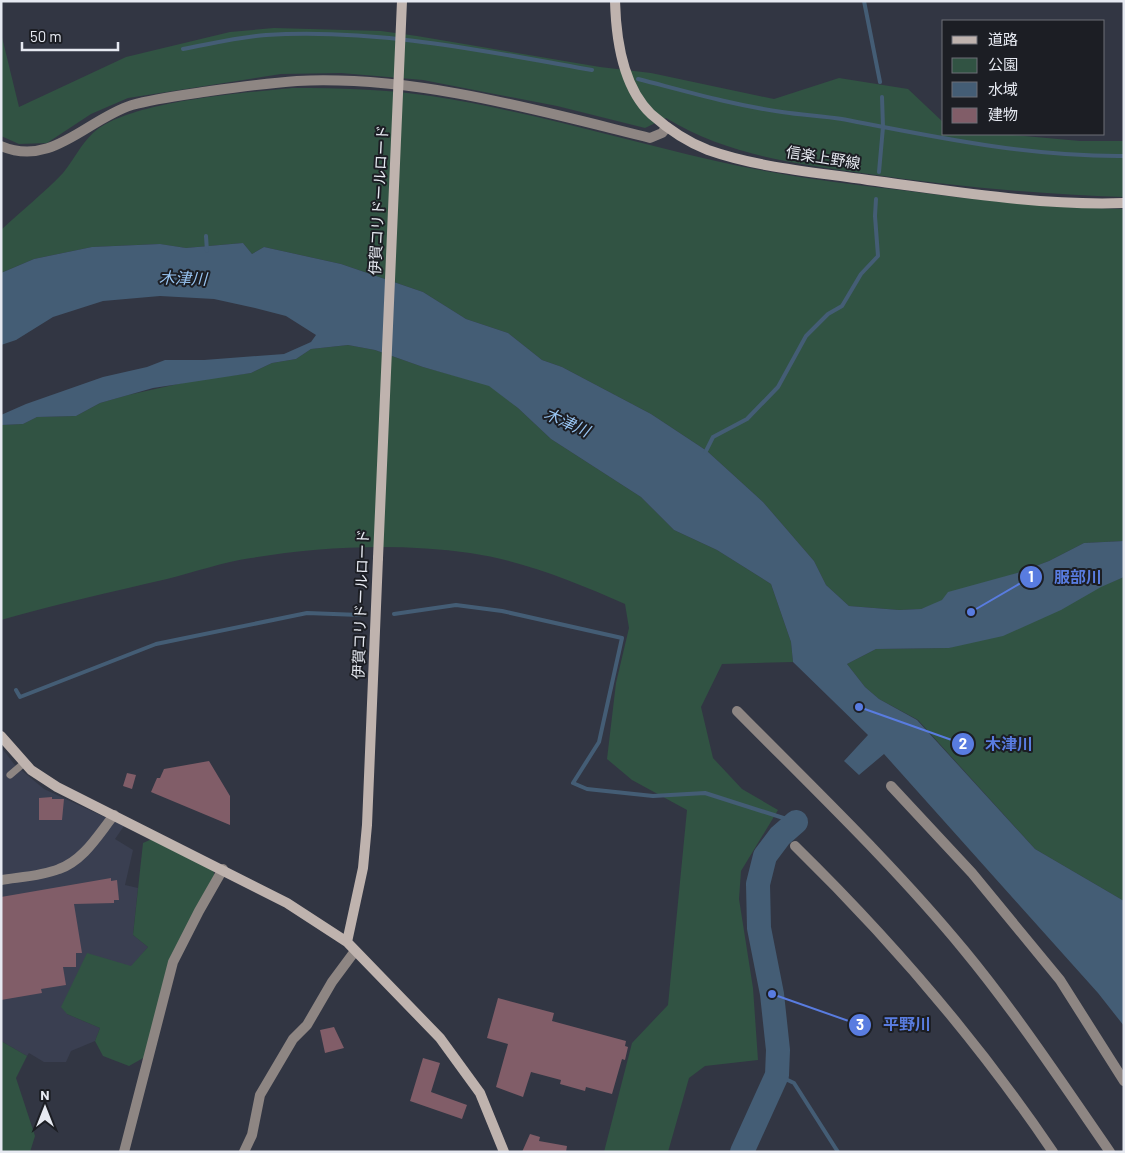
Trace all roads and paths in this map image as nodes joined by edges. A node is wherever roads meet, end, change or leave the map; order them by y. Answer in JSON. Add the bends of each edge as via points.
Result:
{"nodes":[{"id":1,"x":402,"y":1,"type":"edge"},
{"id":2,"x":615,"y":1,"type":"edge"},
{"id":3,"x":667,"y":127,"type":"junction"},
{"id":4,"x":1,"y":146,"type":"edge"},
{"id":5,"x":1124,"y":203,"type":"edge"},
{"id":6,"x":737,"y":711,"type":"dead end"},
{"id":7,"x":3,"y":742,"type":"edge"},
{"id":8,"x":24,"y":763,"type":"junction"},
{"id":9,"x":10,"y":775,"type":"dead end"},
{"id":10,"x":892,"y":786,"type":"dead end"},
{"id":11,"x":114,"y":815,"type":"junction"},
{"id":12,"x":795,"y":846,"type":"dead end"},
{"id":13,"x":223,"y":869,"type":"junction"},
{"id":14,"x":1,"y":880,"type":"edge"},
{"id":15,"x":347,"y":942,"type":"junction"},
{"id":16,"x":355,"y":951,"type":"junction"},
{"id":17,"x":1124,"y":1081,"type":"edge"},
{"id":18,"x":124,"y":1152,"type":"edge"},
{"id":19,"x":244,"y":1152,"type":"edge"},
{"id":20,"x":504,"y":1152,"type":"edge"},
{"id":21,"x":1053,"y":1152,"type":"edge"},
{"id":22,"x":1110,"y":1152,"type":"edge"}],
"edges":[{"from":1,"to":15,"type":"street","name":"伊賀コリドールロード","bridge":true,"via":[[367,825],[361,877]]},
{"from":2,"to":3,"type":"street","name":"信楽上野線","via":[[619,46],[633,88],[649,112]]},
{"from":3,"to":4,"type":"street","via":[[650,138],[479,98],[390,85],[296,81],[219,90],[132,106],[113,113],[46,151],[16,152]]},
{"from":3,"to":5,"type":"street","name":"信楽上野線","via":[[708,150],[797,169],[1028,199]]},
{"from":6,"to":22,"type":"street","via":[[882,857],[964,950]]},
{"from":7,"to":8,"type":"street"},
{"from":8,"to":9,"type":"lane"},
{"from":8,"to":11,"type":"street","via":[[57,787]]},
{"from":10,"to":17,"type":"street","via":[[972,873],[1060,980]]},
{"from":11,"to":13,"type":"street"},
{"from":11,"to":14,"type":"street","via":[[86,851],[71,864],[58,870]]},
{"from":12,"to":21,"type":"street","via":[[932,990]]},
{"from":13,"to":15,"type":"street","via":[[287,903]]},
{"from":13,"to":18,"type":"street","via":[[173,962]]},
{"from":15,"to":16,"type":"street"},
{"from":16,"to":19,"type":"street","via":[[307,1025],[293,1040],[260,1095],[252,1135]]},
{"from":16,"to":20,"type":"street","via":[[440,1038],[480,1093]]}]}
